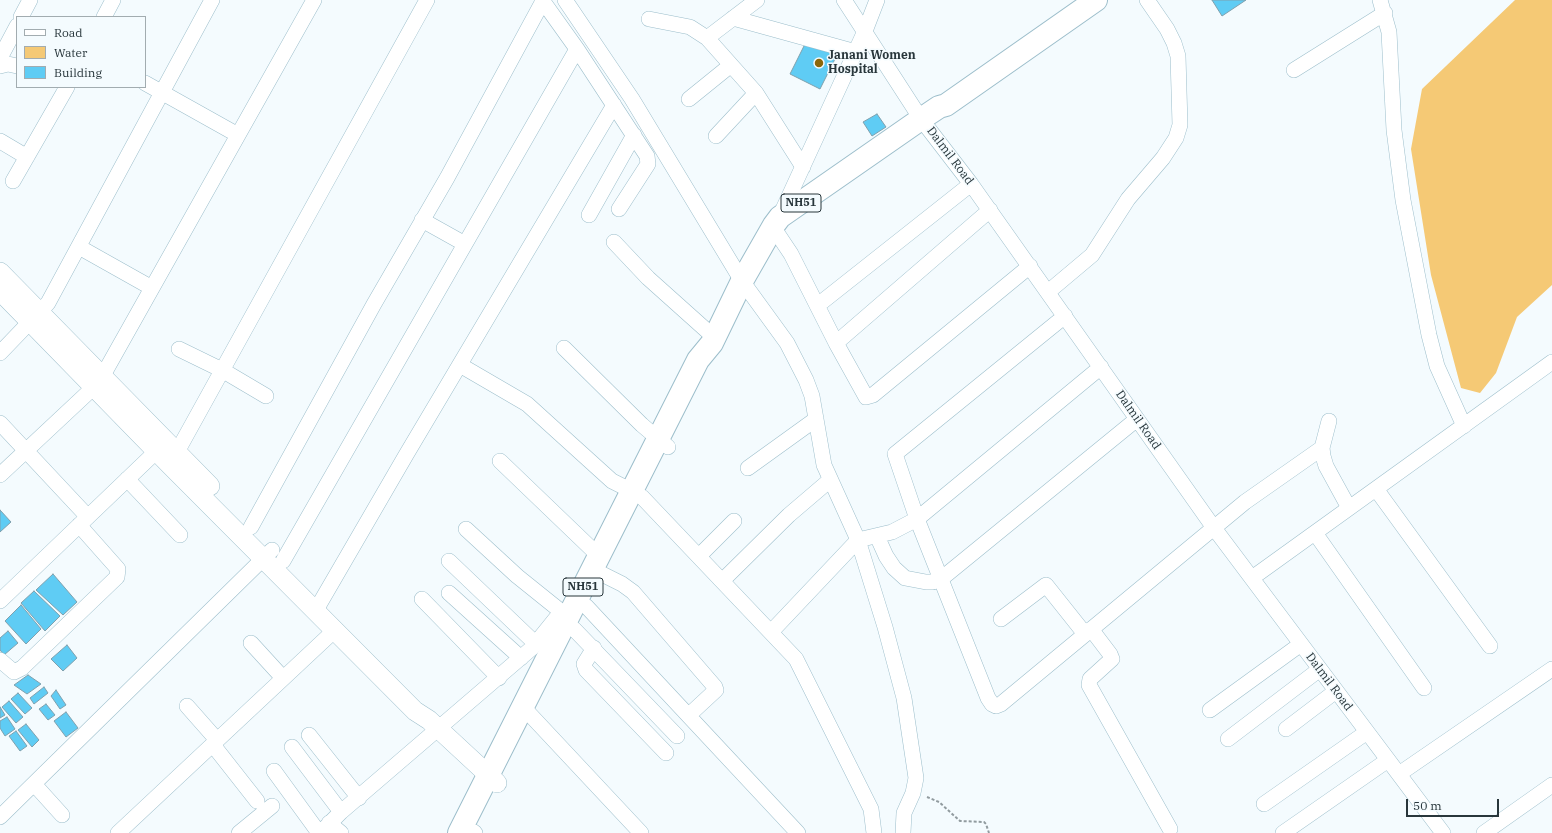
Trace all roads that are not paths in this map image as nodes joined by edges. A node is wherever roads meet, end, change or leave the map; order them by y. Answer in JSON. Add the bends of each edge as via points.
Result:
{"nodes":[{"id":1,"x":30,"y":0,"type":"edge"},
{"id":2,"x":112,"y":0,"type":"edge"},
{"id":3,"x":212,"y":0,"type":"edge"},
{"id":4,"x":314,"y":0,"type":"edge"},
{"id":5,"x":427,"y":0,"type":"edge"},
{"id":6,"x":543,"y":0,"type":"edge"},
{"id":7,"x":565,"y":0,"type":"edge"},
{"id":8,"x":757,"y":0,"type":"edge"},
{"id":9,"x":844,"y":0,"type":"edge"},
{"id":10,"x":877,"y":0,"type":"edge"},
{"id":11,"x":1078,"y":0,"type":"edge"},
{"id":12,"x":1096,"y":0,"type":"edge"},
{"id":13,"x":1147,"y":0,"type":"edge"},
{"id":14,"x":1383,"y":6,"type":"edge"},
{"id":15,"x":22,"y":16,"type":"edge"},
{"id":16,"x":104,"y":16,"type":"edge"},
{"id":17,"x":733,"y":18,"type":"junction"},
{"id":18,"x":648,"y":19,"type":"dead end"},
{"id":19,"x":1049,"y":27,"type":"junction"},
{"id":20,"x":16,"y":28,"type":"edge"},
{"id":21,"x":865,"y":31,"type":"junction"},
{"id":22,"x":707,"y":38,"type":"junction"},
{"id":23,"x":577,"y":49,"type":"junction"},
{"id":24,"x":856,"y":52,"type":"junction"},
{"id":25,"x":0,"y":58,"type":"edge"},
{"id":26,"x":731,"y":65,"type":"junction"},
{"id":27,"x":0,"y":66,"type":"edge"},
{"id":28,"x":16,"y":66,"type":"edge"},
{"id":29,"x":1294,"y":70,"type":"dead end"},
{"id":30,"x":146,"y":83,"type":"edge"},
{"id":31,"x":65,"y":88,"type":"edge"},
{"id":32,"x":162,"y":91,"type":"junction"},
{"id":33,"x":756,"y":93,"type":"junction"},
{"id":34,"x":689,"y":99,"type":"dead end"},
{"id":35,"x":614,"y":104,"type":"junction"},
{"id":36,"x":921,"y":119,"type":"junction"},
{"id":37,"x":238,"y":134,"type":"junction"},
{"id":38,"x":634,"y":135,"type":"junction"},
{"id":39,"x":716,"y":136,"type":"dead end"},
{"id":40,"x":0,"y":141,"type":"edge"},
{"id":41,"x":27,"y":156,"type":"junction"},
{"id":42,"x":803,"y":167,"type":"junction"},
{"id":43,"x":13,"y":181,"type":"dead end"},
{"id":44,"x":971,"y":184,"type":"junction"},
{"id":45,"x":619,"y":209,"type":"dead end"},
{"id":46,"x":990,"y":210,"type":"junction"},
{"id":47,"x":589,"y":215,"type":"dead end"},
{"id":48,"x":422,"y":220,"type":"junction"},
{"id":49,"x":776,"y":222,"type":"junction"},
{"id":50,"x":614,"y":242,"type":"dead end"},
{"id":51,"x":465,"y":244,"type":"junction"},
{"id":52,"x":79,"y":247,"type":"junction"},
{"id":53,"x":1030,"y":266,"type":"junction"},
{"id":54,"x":0,"y":272,"type":"edge"},
{"id":55,"x":742,"y":281,"type":"junction"},
{"id":56,"x":152,"y":288,"type":"junction"},
{"id":57,"x":0,"y":291,"type":"edge"},
{"id":58,"x":1048,"y":292,"type":"junction"},
{"id":59,"x":818,"y":305,"type":"junction"},
{"id":60,"x":1064,"y":316,"type":"junction"},
{"id":61,"x":36,"y":318,"type":"junction"},
{"id":62,"x":714,"y":341,"type":"junction"},
{"id":63,"x":836,"y":343,"type":"junction"},
{"id":64,"x":564,"y":348,"type":"dead end"},
{"id":65,"x":179,"y":349,"type":"dead end"},
{"id":66,"x":0,"y":352,"type":"edge"},
{"id":67,"x":1552,"y":362,"type":"edge"},
{"id":68,"x":460,"y":365,"type":"junction"},
{"id":69,"x":1101,"y":367,"type":"junction"},
{"id":70,"x":222,"y":370,"type":"junction"},
{"id":71,"x":98,"y":382,"type":"junction"},
{"id":72,"x":266,"y":396,"type":"dead end"},
{"id":73,"x":816,"y":419,"type":"junction"},
{"id":74,"x":1137,"y":419,"type":"junction"},
{"id":75,"x":1330,"y":420,"type":"dead end"},
{"id":76,"x":0,"y":423,"type":"edge"},
{"id":77,"x":1464,"y":426,"type":"junction"},
{"id":78,"x":663,"y":443,"type":"junction"},
{"id":79,"x":1322,"y":448,"type":"junction"},
{"id":80,"x":26,"y":451,"type":"junction"},
{"id":81,"x":167,"y":453,"type":"junction"},
{"id":82,"x":500,"y":461,"type":"dead end"},
{"id":83,"x":748,"y":468,"type":"dead end"},
{"id":84,"x":0,"y":475,"type":"edge"},
{"id":85,"x":127,"y":479,"type":"junction"},
{"id":86,"x":830,"y":480,"type":"junction"},
{"id":87,"x":1376,"y":489,"type":"junction"},
{"id":88,"x":637,"y":494,"type":"junction"},
{"id":89,"x":1349,"y":508,"type":"junction"},
{"id":90,"x":917,"y":519,"type":"junction"},
{"id":91,"x":83,"y":521,"type":"junction"},
{"id":92,"x":734,"y":521,"type":"dead end"},
{"id":93,"x":251,"y":528,"type":"junction"},
{"id":94,"x":1214,"y":528,"type":"junction"},
{"id":95,"x":466,"y":529,"type":"dead end"},
{"id":96,"x":1315,"y":533,"type":"junction"},
{"id":97,"x":180,"y":535,"type":"dead end"},
{"id":98,"x":877,"y":536,"type":"junction"},
{"id":99,"x":858,"y":540,"type":"junction"},
{"id":100,"x":699,"y":556,"type":"junction"},
{"id":101,"x":273,"y":557,"type":"junction"},
{"id":102,"x":449,"y":561,"type":"dead end"},
{"id":103,"x":600,"y":565,"type":"junction"},
{"id":104,"x":1252,"y":578,"type":"junction"},
{"id":105,"x":941,"y":579,"type":"junction"},
{"id":106,"x":722,"y":581,"type":"junction"},
{"id":107,"x":449,"y":593,"type":"dead end"},
{"id":108,"x":1,"y":599,"type":"edge"},
{"id":109,"x":422,"y":599,"type":"dead end"},
{"id":110,"x":319,"y":606,"type":"junction"},
{"id":111,"x":586,"y":606,"type":"junction"},
{"id":112,"x":1001,"y":619,"type":"dead end"},
{"id":113,"x":570,"y":621,"type":"junction"},
{"id":114,"x":336,"y":629,"type":"junction"},
{"id":115,"x":771,"y":632,"type":"junction"},
{"id":116,"x":1088,"y":632,"type":"junction"},
{"id":117,"x":251,"y":643,"type":"dead end"},
{"id":118,"x":536,"y":644,"type":"junction"},
{"id":119,"x":1301,"y":644,"type":"junction"},
{"id":120,"x":1490,"y":646,"type":"dead end"},
{"id":121,"x":594,"y":648,"type":"junction"},
{"id":122,"x":521,"y":658,"type":"junction"},
{"id":123,"x":0,"y":660,"type":"edge"},
{"id":124,"x":1320,"y":669,"type":"junction"},
{"id":125,"x":1552,"y":669,"type":"edge"},
{"id":126,"x":284,"y":678,"type":"junction"},
{"id":127,"x":499,"y":678,"type":"junction"},
{"id":128,"x":1424,"y":688,"type":"dead end"},
{"id":129,"x":1336,"y":691,"type":"junction"},
{"id":130,"x":187,"y":706,"type":"dead end"},
{"id":131,"x":526,"y":710,"type":"junction"},
{"id":132,"x":1210,"y":710,"type":"dead end"},
{"id":133,"x":689,"y":715,"type":"junction"},
{"id":134,"x":434,"y":725,"type":"junction"},
{"id":135,"x":1286,"y":730,"type":"dead end"},
{"id":136,"x":1367,"y":732,"type":"junction"},
{"id":137,"x":309,"y":735,"type":"dead end"},
{"id":138,"x":677,"y":736,"type":"dead end"},
{"id":139,"x":1228,"y":740,"type":"dead end"},
{"id":140,"x":215,"y":742,"type":"junction"},
{"id":141,"x":292,"y":748,"type":"dead end"},
{"id":142,"x":666,"y":753,"type":"dead end"},
{"id":143,"x":1388,"y":760,"type":"junction"},
{"id":144,"x":274,"y":771,"type":"dead end"},
{"id":145,"x":1399,"y":774,"type":"junction"},
{"id":146,"x":492,"y":779,"type":"junction"},
{"id":147,"x":34,"y":784,"type":"junction"},
{"id":148,"x":1552,"y":785,"type":"edge"},
{"id":149,"x":360,"y":798,"type":"junction"},
{"id":150,"x":257,"y":801,"type":"dead end"},
{"id":151,"x":1264,"y":804,"type":"dead end"},
{"id":152,"x":272,"y":806,"type":"dead end"},
{"id":153,"x":341,"y":812,"type":"junction"},
{"id":154,"x":62,"y":815,"type":"dead end"},
{"id":155,"x":0,"y":817,"type":"edge"},
{"id":156,"x":1170,"y":829,"type":"dead end"},
{"id":157,"x":327,"y":831,"type":"edge"},
{"id":158,"x":118,"y":833,"type":"edge"},
{"id":159,"x":239,"y":833,"type":"edge"},
{"id":160,"x":470,"y":833,"type":"edge"},
{"id":161,"x":641,"y":833,"type":"edge"},
{"id":162,"x":798,"y":833,"type":"edge"},
{"id":163,"x":874,"y":833,"type":"edge"},
{"id":164,"x":903,"y":833,"type":"edge"},
{"id":165,"x":1283,"y":833,"type":"edge"},
{"id":166,"x":1443,"y":833,"type":"edge"},
{"id":167,"x":1484,"y":833,"type":"edge"}],
"edges":[{"from":1,"to":15,"type":"street"},
{"from":2,"to":16,"type":"street"},
{"from":3,"to":32,"type":"street"},
{"from":4,"to":37,"type":"street"},
{"from":5,"to":70,"type":"street"},
{"from":6,"to":23,"type":"street"},
{"from":6,"to":48,"type":"street"},
{"from":7,"to":55,"type":"street","via":[[632,99]]},
{"from":8,"to":17,"type":"street"},
{"from":9,"to":21,"type":"street","name":"Dalmil Road"},
{"from":10,"to":21,"type":"street"},
{"from":11,"to":19,"type":"highway","number":"NH51"},
{"from":12,"to":19,"type":"highway","number":"NH51"},
{"from":13,"to":58,"type":"street","via":[[1167,29],[1178,56],[1180,125],[1176,138],[1163,158],[1128,199],[1092,255]]},
{"from":14,"to":29,"type":"street"},
{"from":14,"to":77,"type":"street","via":[[1389,32],[1394,130],[1401,185],[1429,335],[1437,366]]},
{"from":17,"to":22,"type":"street"},
{"from":17,"to":24,"type":"street"},
{"from":18,"to":22,"type":"street","via":[[690,27]]},
{"from":19,"to":36,"type":"highway","number":"NH51","via":[[984,73],[946,105]]},
{"from":20,"to":25,"type":"street"},
{"from":21,"to":24,"type":"street"},
{"from":21,"to":36,"type":"street","name":"Dalmil Road"},
{"from":22,"to":26,"type":"street"},
{"from":23,"to":35,"type":"street"},
{"from":23,"to":51,"type":"street"},
{"from":24,"to":42,"type":"street"},
{"from":26,"to":33,"type":"street"},
{"from":26,"to":34,"type":"street"},
{"from":27,"to":28,"type":"street"},
{"from":30,"to":32,"type":"street"},
{"from":31,"to":41,"type":"street"},
{"from":32,"to":37,"type":"street"},
{"from":32,"to":52,"type":"street"},
{"from":33,"to":39,"type":"street"},
{"from":33,"to":42,"type":"street"},
{"from":35,"to":38,"type":"street"},
{"from":35,"to":68,"type":"street"},
{"from":36,"to":44,"type":"street","name":"Dalmil Road"},
{"from":36,"to":49,"type":"highway","number":"NH51"},
{"from":37,"to":56,"type":"street"},
{"from":38,"to":45,"type":"street","via":[[647,156],[648,164]]},
{"from":38,"to":47,"type":"street"},
{"from":40,"to":41,"type":"street"},
{"from":41,"to":43,"type":"street"},
{"from":42,"to":49,"type":"street"},
{"from":44,"to":46,"type":"street","name":"Dalmil Road"},
{"from":44,"to":59,"type":"street"},
{"from":46,"to":53,"type":"street","name":"Dalmil Road"},
{"from":46,"to":63,"type":"street"},
{"from":48,"to":51,"type":"street"},
{"from":48,"to":93,"type":"street"},
{"from":49,"to":55,"type":"highway","number":"NH51"},
{"from":49,"to":59,"type":"street"},
{"from":50,"to":62,"type":"street"},
{"from":51,"to":101,"type":"street"},
{"from":52,"to":56,"type":"street"},
{"from":52,"to":61,"type":"street","via":[[48,304]]},
{"from":53,"to":58,"type":"street","name":"Dalmil Road"},
{"from":53,"to":63,"type":"street","via":[[869,397],[864,393]]},
{"from":54,"to":61,"type":"main road"},
{"from":55,"to":62,"type":"highway","number":"NH51"},
{"from":55,"to":73,"type":"street","via":[[787,343],[799,365],[812,396]]},
{"from":56,"to":71,"type":"street"},
{"from":57,"to":61,"type":"main road"},
{"from":58,"to":60,"type":"street","name":"Dalmil Road"},
{"from":59,"to":63,"type":"street"},
{"from":60,"to":69,"type":"street","name":"Dalmil Road"},
{"from":60,"to":90,"type":"street","via":[[895,454]]},
{"from":61,"to":66,"type":"street"},
{"from":61,"to":71,"type":"main road"},
{"from":62,"to":78,"type":"highway","number":"NH51","via":[[698,360]]},
{"from":64,"to":78,"type":"street"},
{"from":65,"to":70,"type":"street"},
{"from":67,"to":77,"type":"street"},
{"from":68,"to":88,"type":"street","via":[[526,404],[612,481]]},
{"from":68,"to":110,"type":"street"},
{"from":69,"to":74,"type":"street","name":"Dalmil Road"},
{"from":69,"to":90,"type":"street"},
{"from":70,"to":72,"type":"street"},
{"from":70,"to":81,"type":"street"},
{"from":71,"to":80,"type":"street"},
{"from":71,"to":81,"type":"main road"},
{"from":73,"to":83,"type":"street"},
{"from":73,"to":86,"type":"street","via":[[824,465]]},
{"from":74,"to":94,"type":"street","name":"Dalmil Road"},
{"from":74,"to":105,"type":"street"},
{"from":75,"to":79,"type":"street"},
{"from":76,"to":80,"type":"street"},
{"from":77,"to":87,"type":"street"},
{"from":78,"to":88,"type":"highway","number":"NH51"},
{"from":79,"to":89,"type":"street","via":[[1326,466]]},
{"from":79,"to":94,"type":"street","via":[[1245,502]]},
{"from":80,"to":84,"type":"street"},
{"from":80,"to":91,"type":"street"},
{"from":81,"to":85,"type":"street"},
{"from":81,"to":93,"type":"main road"},
{"from":81,"to":101,"type":"main road"},
{"from":82,"to":103,"type":"street"},
{"from":85,"to":91,"type":"street"},
{"from":85,"to":97,"type":"street"},
{"from":86,"to":99,"type":"street"},
{"from":86,"to":106,"type":"street","via":[[788,514]]},
{"from":87,"to":89,"type":"street"},
{"from":87,"to":120,"type":"street"},
{"from":88,"to":100,"type":"street"},
{"from":88,"to":103,"type":"highway","number":"NH51"},
{"from":89,"to":96,"type":"street"},
{"from":90,"to":98,"type":"street"},
{"from":90,"to":105,"type":"street"},
{"from":91,"to":108,"type":"street"},
{"from":91,"to":123,"type":"street","via":[[118,570],[117,577],[22,668],[14,672]]},
{"from":92,"to":100,"type":"street"},
{"from":93,"to":101,"type":"main road"},
{"from":94,"to":104,"type":"street","name":"Dalmil Road"},
{"from":94,"to":116,"type":"street"},
{"from":95,"to":113,"type":"street"},
{"from":96,"to":104,"type":"street"},
{"from":96,"to":128,"type":"street"},
{"from":98,"to":99,"type":"street"},
{"from":98,"to":105,"type":"street","via":[[886,556],[905,578],[926,582]]},
{"from":99,"to":115,"type":"street"},
{"from":99,"to":164,"type":"street","via":[[904,698],[916,768],[913,793],[904,813]]},
{"from":100,"to":106,"type":"street"},
{"from":101,"to":110,"type":"main road"},
{"from":101,"to":147,"type":"street"},
{"from":102,"to":118,"type":"street"},
{"from":103,"to":111,"type":"highway","number":"NH51"},
{"from":103,"to":113,"type":"highway","number":"NH51"},
{"from":103,"to":133,"type":"street","via":[[633,592],[715,687],[716,690]]},
{"from":104,"to":119,"type":"street","name":"Dalmil Road"},
{"from":105,"to":116,"type":"street","via":[[988,698],[996,706]]},
{"from":106,"to":115,"type":"street"},
{"from":107,"to":122,"type":"street"},
{"from":109,"to":127,"type":"street"},
{"from":110,"to":114,"type":"main road"},
{"from":110,"to":134,"type":"main road","via":[[416,700]]},
{"from":111,"to":113,"type":"highway","number":"NH51"},
{"from":111,"to":133,"type":"street"},
{"from":112,"to":116,"type":"street","via":[[1046,585]]},
{"from":113,"to":118,"type":"street"},
{"from":113,"to":121,"type":"street"},
{"from":113,"to":131,"type":"highway","number":"NH51"},
{"from":114,"to":126,"type":"street"},
{"from":114,"to":134,"type":"main road","via":[[415,711]]},
{"from":115,"to":163,"type":"street","via":[[796,659],[871,809]]},
{"from":116,"to":156,"type":"street","via":[[1112,659],[1090,679],[1089,685]]},
{"from":117,"to":126,"type":"street"},
{"from":118,"to":122,"type":"street"},
{"from":119,"to":124,"type":"street","name":"Dalmil Road"},
{"from":119,"to":132,"type":"street"},
{"from":121,"to":138,"type":"street"},
{"from":121,"to":142,"type":"street","via":[[584,664],[586,670]]},
{"from":122,"to":127,"type":"street"},
{"from":124,"to":129,"type":"street","name":"Dalmil Road"},
{"from":124,"to":139,"type":"street"},
{"from":125,"to":145,"type":"street"},
{"from":126,"to":140,"type":"street"},
{"from":127,"to":134,"type":"street"},
{"from":129,"to":135,"type":"street"},
{"from":129,"to":136,"type":"street","name":"Dalmil Road"},
{"from":130,"to":140,"type":"street"},
{"from":131,"to":146,"type":"highway","number":"NH51"},
{"from":131,"to":161,"type":"street"},
{"from":133,"to":162,"type":"street"},
{"from":134,"to":146,"type":"main road"},
{"from":134,"to":149,"type":"street"},
{"from":136,"to":143,"type":"street","name":"Dalmil Road"},
{"from":136,"to":151,"type":"street"},
{"from":137,"to":149,"type":"street"},
{"from":140,"to":150,"type":"street"},
{"from":140,"to":158,"type":"street"},
{"from":141,"to":153,"type":"street"},
{"from":143,"to":145,"type":"street","name":"Dalmil Road"},
{"from":143,"to":165,"type":"street"},
{"from":144,"to":157,"type":"street"},
{"from":145,"to":166,"type":"street","name":"Dalmil Road"},
{"from":146,"to":160,"type":"highway","number":"NH51"},
{"from":147,"to":154,"type":"street"},
{"from":147,"to":155,"type":"street"},
{"from":148,"to":167,"type":"street"},
{"from":149,"to":153,"type":"street"},
{"from":152,"to":159,"type":"street"},
{"from":153,"to":157,"type":"street"}]}
